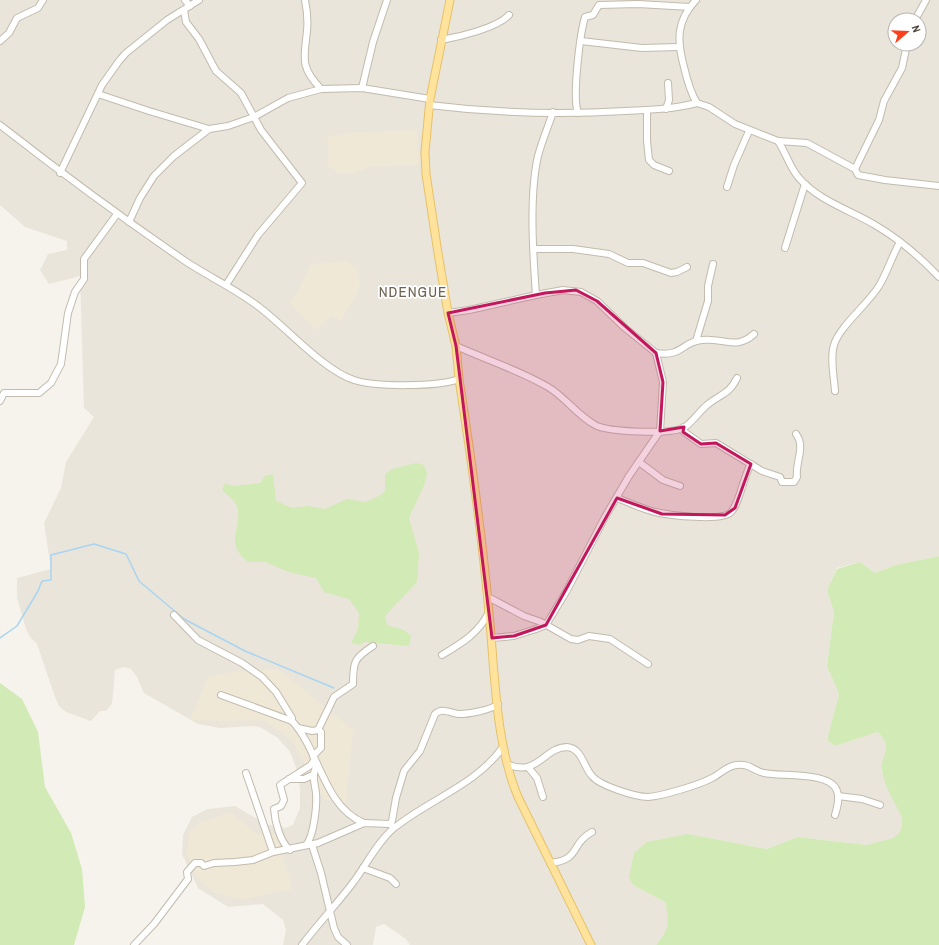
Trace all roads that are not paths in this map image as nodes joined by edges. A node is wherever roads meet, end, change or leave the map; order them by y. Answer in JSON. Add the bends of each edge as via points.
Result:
{"nodes":[{"id":1,"x":43,"y":0,"type":"edge"},
{"id":2,"x":185,"y":0,"type":"edge"},
{"id":3,"x":199,"y":0,"type":"edge"},
{"id":4,"x":305,"y":0,"type":"edge"},
{"id":5,"x":387,"y":0,"type":"edge"},
{"id":6,"x":450,"y":0,"type":"edge"},
{"id":7,"x":696,"y":0,"type":"edge"},
{"id":8,"x":926,"y":0,"type":"edge"},
{"id":9,"x":663,"y":3,"type":"edge"},
{"id":10,"x":690,"y":7,"type":"junction"},
{"id":11,"x":187,"y":8,"type":"junction"},
{"id":12,"x":919,"y":12,"type":"edge"},
{"id":13,"x":509,"y":15,"type":"dead end"},
{"id":14,"x":441,"y":40,"type":"junction"},
{"id":15,"x":0,"y":41,"type":"edge"},
{"id":16,"x":581,"y":41,"type":"junction"},
{"id":17,"x":679,"y":47,"type":"junction"},
{"id":18,"x":905,"y":52,"type":"edge"},
{"id":19,"x":668,"y":83,"type":"dead end"},
{"id":20,"x":362,"y":88,"type":"junction"},
{"id":21,"x":321,"y":89,"type":"junction"},
{"id":22,"x":98,"y":94,"type":"junction"},
{"id":23,"x":429,"y":102,"type":"junction"},
{"id":24,"x":697,"y":102,"type":"junction"},
{"id":25,"x":666,"y":109,"type":"junction"},
{"id":26,"x":648,"y":111,"type":"junction"},
{"id":27,"x":553,"y":112,"type":"junction"},
{"id":28,"x":578,"y":113,"type":"junction"},
{"id":29,"x":254,"y":116,"type":"junction"},
{"id":30,"x":0,"y":124,"type":"edge"},
{"id":31,"x":209,"y":129,"type":"junction"},
{"id":32,"x":749,"y":131,"type":"junction"},
{"id":33,"x":778,"y":141,"type":"junction"},
{"id":34,"x":855,"y":169,"type":"junction"},
{"id":35,"x":669,"y":171,"type":"dead end"},
{"id":36,"x":60,"y":173,"type":"junction"},
{"id":37,"x":805,"y":184,"type":"junction"},
{"id":38,"x":939,"y":186,"type":"edge"},
{"id":39,"x":727,"y":187,"type":"dead end"},
{"id":40,"x":117,"y":214,"type":"junction"},
{"id":41,"x":129,"y":222,"type":"junction"},
{"id":42,"x":900,"y":242,"type":"junction"},
{"id":43,"x":785,"y":248,"type":"dead end"},
{"id":44,"x":534,"y":249,"type":"junction"},
{"id":45,"x":713,"y":264,"type":"dead end"},
{"id":46,"x":687,"y":267,"type":"dead end"},
{"id":47,"x":939,"y":278,"type":"edge"},
{"id":48,"x":226,"y":285,"type":"junction"},
{"id":49,"x":536,"y":295,"type":"junction"},
{"id":50,"x":448,"y":313,"type":"junction"},
{"id":51,"x":754,"y":334,"type":"dead end"},
{"id":52,"x":696,"y":341,"type":"junction"},
{"id":53,"x":456,"y":346,"type":"junction"},
{"id":54,"x":656,"y":353,"type":"junction"},
{"id":55,"x":737,"y":378,"type":"dead end"},
{"id":56,"x":459,"y":379,"type":"junction"},
{"id":57,"x":835,"y":391,"type":"dead end"},
{"id":58,"x":0,"y":401,"type":"edge"},
{"id":59,"x":684,"y":427,"type":"junction"},
{"id":60,"x":660,"y":431,"type":"junction"},
{"id":61,"x":796,"y":434,"type":"dead end"},
{"id":62,"x":639,"y":462,"type":"junction"},
{"id":63,"x":751,"y":464,"type":"junction"},
{"id":64,"x":680,"y":486,"type":"dead end"},
{"id":65,"x":618,"y":498,"type":"junction"},
{"id":66,"x":488,"y":597,"type":"junction"},
{"id":67,"x":489,"y":612,"type":"junction"},
{"id":68,"x":174,"y":615,"type":"dead end"},
{"id":69,"x":546,"y":624,"type":"junction"},
{"id":70,"x":492,"y":638,"type":"junction"},
{"id":71,"x":373,"y":646,"type":"dead end"},
{"id":72,"x":442,"y":655,"type":"dead end"},
{"id":73,"x":648,"y":664,"type":"dead end"},
{"id":74,"x":221,"y":695,"type":"dead end"},
{"id":75,"x":498,"y":704,"type":"junction"},
{"id":76,"x":292,"y":722,"type":"junction"},
{"id":77,"x":298,"y":728,"type":"junction"},
{"id":78,"x":318,"y":730,"type":"junction"},
{"id":79,"x":503,"y":747,"type":"junction"},
{"id":80,"x":315,"y":761,"type":"junction"},
{"id":81,"x":507,"y":764,"type":"junction"},
{"id":82,"x":528,"y":766,"type":"junction"},
{"id":83,"x":246,"y":773,"type":"dead end"},
{"id":84,"x":313,"y":775,"type":"junction"},
{"id":85,"x":288,"y":779,"type":"junction"},
{"id":86,"x":838,"y":796,"type":"junction"},
{"id":87,"x":543,"y":797,"type":"dead end"},
{"id":88,"x":880,"y":805,"type":"dead end"},
{"id":89,"x":835,"y":815,"type":"dead end"},
{"id":90,"x":364,"y":823,"type":"junction"},
{"id":91,"x":392,"y":826,"type":"junction"},
{"id":92,"x":592,"y":832,"type":"dead end"},
{"id":93,"x":309,"y":845,"type":"junction"},
{"id":94,"x":290,"y":850,"type":"junction"},
{"id":95,"x":273,"y":852,"type":"junction"},
{"id":96,"x":550,"y":863,"type":"junction"},
{"id":97,"x":363,"y":868,"type":"junction"},
{"id":98,"x":396,"y":884,"type":"dead end"},
{"id":99,"x":330,"y":912,"type":"junction"},
{"id":100,"x":134,"y":945,"type":"edge"},
{"id":101,"x":302,"y":945,"type":"edge"},
{"id":102,"x":347,"y":945,"type":"edge"},
{"id":103,"x":592,"y":945,"type":"edge"}],
"edges":[{"from":1,"to":15,"type":"street","via":[[38,8],[17,18],[9,33]]},
{"from":2,"to":11,"type":"street"},
{"from":3,"to":11,"type":"street"},
{"from":4,"to":21,"type":"street","via":[[307,31],[303,56],[309,74]]},
{"from":5,"to":20,"type":"street"},
{"from":6,"to":14,"type":"main road"},
{"from":7,"to":10,"type":"street"},
{"from":8,"to":12,"type":"street"},
{"from":9,"to":10,"type":"street"},
{"from":9,"to":16,"type":"street","via":[[599,5],[593,15],[585,17]]},
{"from":10,"to":17,"type":"street","via":[[680,29]]},
{"from":11,"to":22,"type":"street","via":[[167,20],[126,53],[110,72]]},
{"from":11,"to":29,"type":"street","via":[[186,22],[199,39],[216,71],[241,93]]},
{"from":13,"to":14,"type":"street","via":[[492,25]]},
{"from":14,"to":23,"type":"main road"},
{"from":16,"to":17,"type":"street","via":[[642,48]]},
{"from":16,"to":28,"type":"street","via":[[577,88]]},
{"from":17,"to":24,"type":"street","via":[[690,88]]},
{"from":18,"to":34,"type":"street","via":[[902,68],[884,101]]},
{"from":19,"to":25,"type":"street","via":[[669,100]]},
{"from":20,"to":21,"type":"street"},
{"from":20,"to":23,"type":"street"},
{"from":21,"to":29,"type":"street","via":[[288,98]]},
{"from":22,"to":31,"type":"street"},
{"from":22,"to":36,"type":"street"},
{"from":23,"to":27,"type":"street","via":[[496,111]]},
{"from":23,"to":50,"type":"main road","via":[[425,136],[426,174]]},
{"from":24,"to":25,"type":"street"},
{"from":24,"to":32,"type":"street","via":[[710,106],[726,119]]},
{"from":25,"to":26,"type":"street"},
{"from":26,"to":28,"type":"street"},
{"from":26,"to":35,"type":"street","via":[[649,160]]},
{"from":27,"to":28,"type":"street"},
{"from":27,"to":44,"type":"street","via":[[537,166],[533,218]]},
{"from":29,"to":31,"type":"street","via":[[228,126]]},
{"from":29,"to":48,"type":"street","via":[[273,146],[302,183],[258,235]]},
{"from":30,"to":36,"type":"street"},
{"from":31,"to":41,"type":"street","via":[[166,163],[154,176]]},
{"from":32,"to":33,"type":"street"},
{"from":32,"to":39,"type":"street"},
{"from":33,"to":34,"type":"street","via":[[807,143]]},
{"from":33,"to":37,"type":"street"},
{"from":34,"to":38,"type":"street","via":[[858,175],[881,180]]},
{"from":36,"to":40,"type":"street"},
{"from":37,"to":42,"type":"street"},
{"from":37,"to":43,"type":"street"},
{"from":40,"to":41,"type":"street"},
{"from":40,"to":58,"type":"street","via":[[84,259],[84,278],[75,292],[68,313],[60,364],[51,384],[39,393],[4,393]]},
{"from":41,"to":48,"type":"street"},
{"from":42,"to":47,"type":"street"},
{"from":42,"to":57,"type":"street","via":[[880,285],[867,304],[846,325],[834,344]]},
{"from":44,"to":46,"type":"street","via":[[573,249],[608,254],[628,263],[643,263],[671,273]]},
{"from":44,"to":49,"type":"street"},
{"from":45,"to":52,"type":"street","via":[[708,286],[708,301]]},
{"from":48,"to":56,"type":"street","via":[[260,308],[326,363],[354,380],[396,385]]},
{"from":49,"to":50,"type":"street"},
{"from":49,"to":54,"type":"street","via":[[563,290],[581,292],[596,301]]},
{"from":50,"to":53,"type":"main road"},
{"from":51,"to":52,"type":"street","via":[[740,343],[710,339]]},
{"from":52,"to":54,"type":"street","via":[[676,353]]},
{"from":53,"to":56,"type":"main road"},
{"from":53,"to":60,"type":"street","via":[[511,368],[549,388],[597,426],[620,431]]},
{"from":54,"to":60,"type":"street","via":[[663,382]]},
{"from":55,"to":59,"type":"street","via":[[730,390],[708,404]]},
{"from":56,"to":66,"type":"main road"},
{"from":59,"to":60,"type":"street"},
{"from":59,"to":63,"type":"street","via":[[685,434],[701,444],[716,443]]},
{"from":60,"to":62,"type":"street"},
{"from":61,"to":63,"type":"street","via":[[800,441],[800,450],[796,481],[782,482],[780,477]]},
{"from":62,"to":64,"type":"street","via":[[663,480]]},
{"from":62,"to":65,"type":"street"},
{"from":63,"to":65,"type":"street","via":[[745,474],[735,508],[725,516],[662,514]]},
{"from":65,"to":69,"type":"street"},
{"from":66,"to":67,"type":"main road"},
{"from":66,"to":69,"type":"street"},
{"from":67,"to":70,"type":"main road"},
{"from":67,"to":72,"type":"street","via":[[475,633]]},
{"from":68,"to":76,"type":"street","via":[[198,640],[242,663],[262,677],[276,692]]},
{"from":69,"to":70,"type":"street","via":[[514,636]]},
{"from":69,"to":73,"type":"street","via":[[575,640],[589,636],[610,639]]},
{"from":70,"to":75,"type":"main road"},
{"from":71,"to":78,"type":"street","via":[[358,656],[353,666],[353,684],[334,697]]},
{"from":74,"to":76,"type":"street"},
{"from":75,"to":79,"type":"main road"},
{"from":75,"to":91,"type":"street","via":[[483,710],[464,713],[443,710],[435,714],[420,751],[404,771],[396,798]]},
{"from":76,"to":77,"type":"street"},
{"from":77,"to":78,"type":"street"},
{"from":77,"to":80,"type":"street"},
{"from":78,"to":80,"type":"street","via":[[321,732],[323,743]]},
{"from":79,"to":81,"type":"main road"},
{"from":79,"to":91,"type":"street","via":[[469,782]]},
{"from":80,"to":84,"type":"street"},
{"from":80,"to":85,"type":"street"},
{"from":80,"to":90,"type":"street","via":[[340,806]]},
{"from":81,"to":82,"type":"street","via":[[517,768]]},
{"from":81,"to":96,"type":"main road","via":[[518,797]]},
{"from":82,"to":86,"type":"street","via":[[559,749],[575,750],[592,777],[631,795],[639,796],[664,793],[701,782],[731,766],[742,764],[750,765],[762,773],[820,779],[833,785]]},
{"from":82,"to":87,"type":"street","via":[[537,778]]},
{"from":83,"to":95,"type":"street"},
{"from":84,"to":85,"type":"street","via":[[304,779]]},
{"from":84,"to":93,"type":"street","via":[[316,804]]},
{"from":85,"to":94,"type":"street","via":[[280,785],[284,800],[281,806],[274,809],[284,845]]},
{"from":86,"to":88,"type":"street","via":[[862,799]]},
{"from":86,"to":89,"type":"street"},
{"from":90,"to":91,"type":"street"},
{"from":90,"to":93,"type":"street","via":[[327,841]]},
{"from":91,"to":97,"type":"street"},
{"from":92,"to":96,"type":"street","via":[[583,837],[571,857],[563,862]]},
{"from":93,"to":94,"type":"street"},
{"from":93,"to":99,"type":"street","via":[[321,873]]},
{"from":94,"to":95,"type":"street"},
{"from":95,"to":100,"type":"street","via":[[254,860],[204,866],[195,863],[187,872],[188,879],[180,890]]},
{"from":96,"to":103,"type":"main road"},
{"from":97,"to":98,"type":"street","via":[[390,878]]},
{"from":97,"to":99,"type":"street"},
{"from":99,"to":101,"type":"street"},
{"from":99,"to":102,"type":"street","via":[[338,937]]}]}
